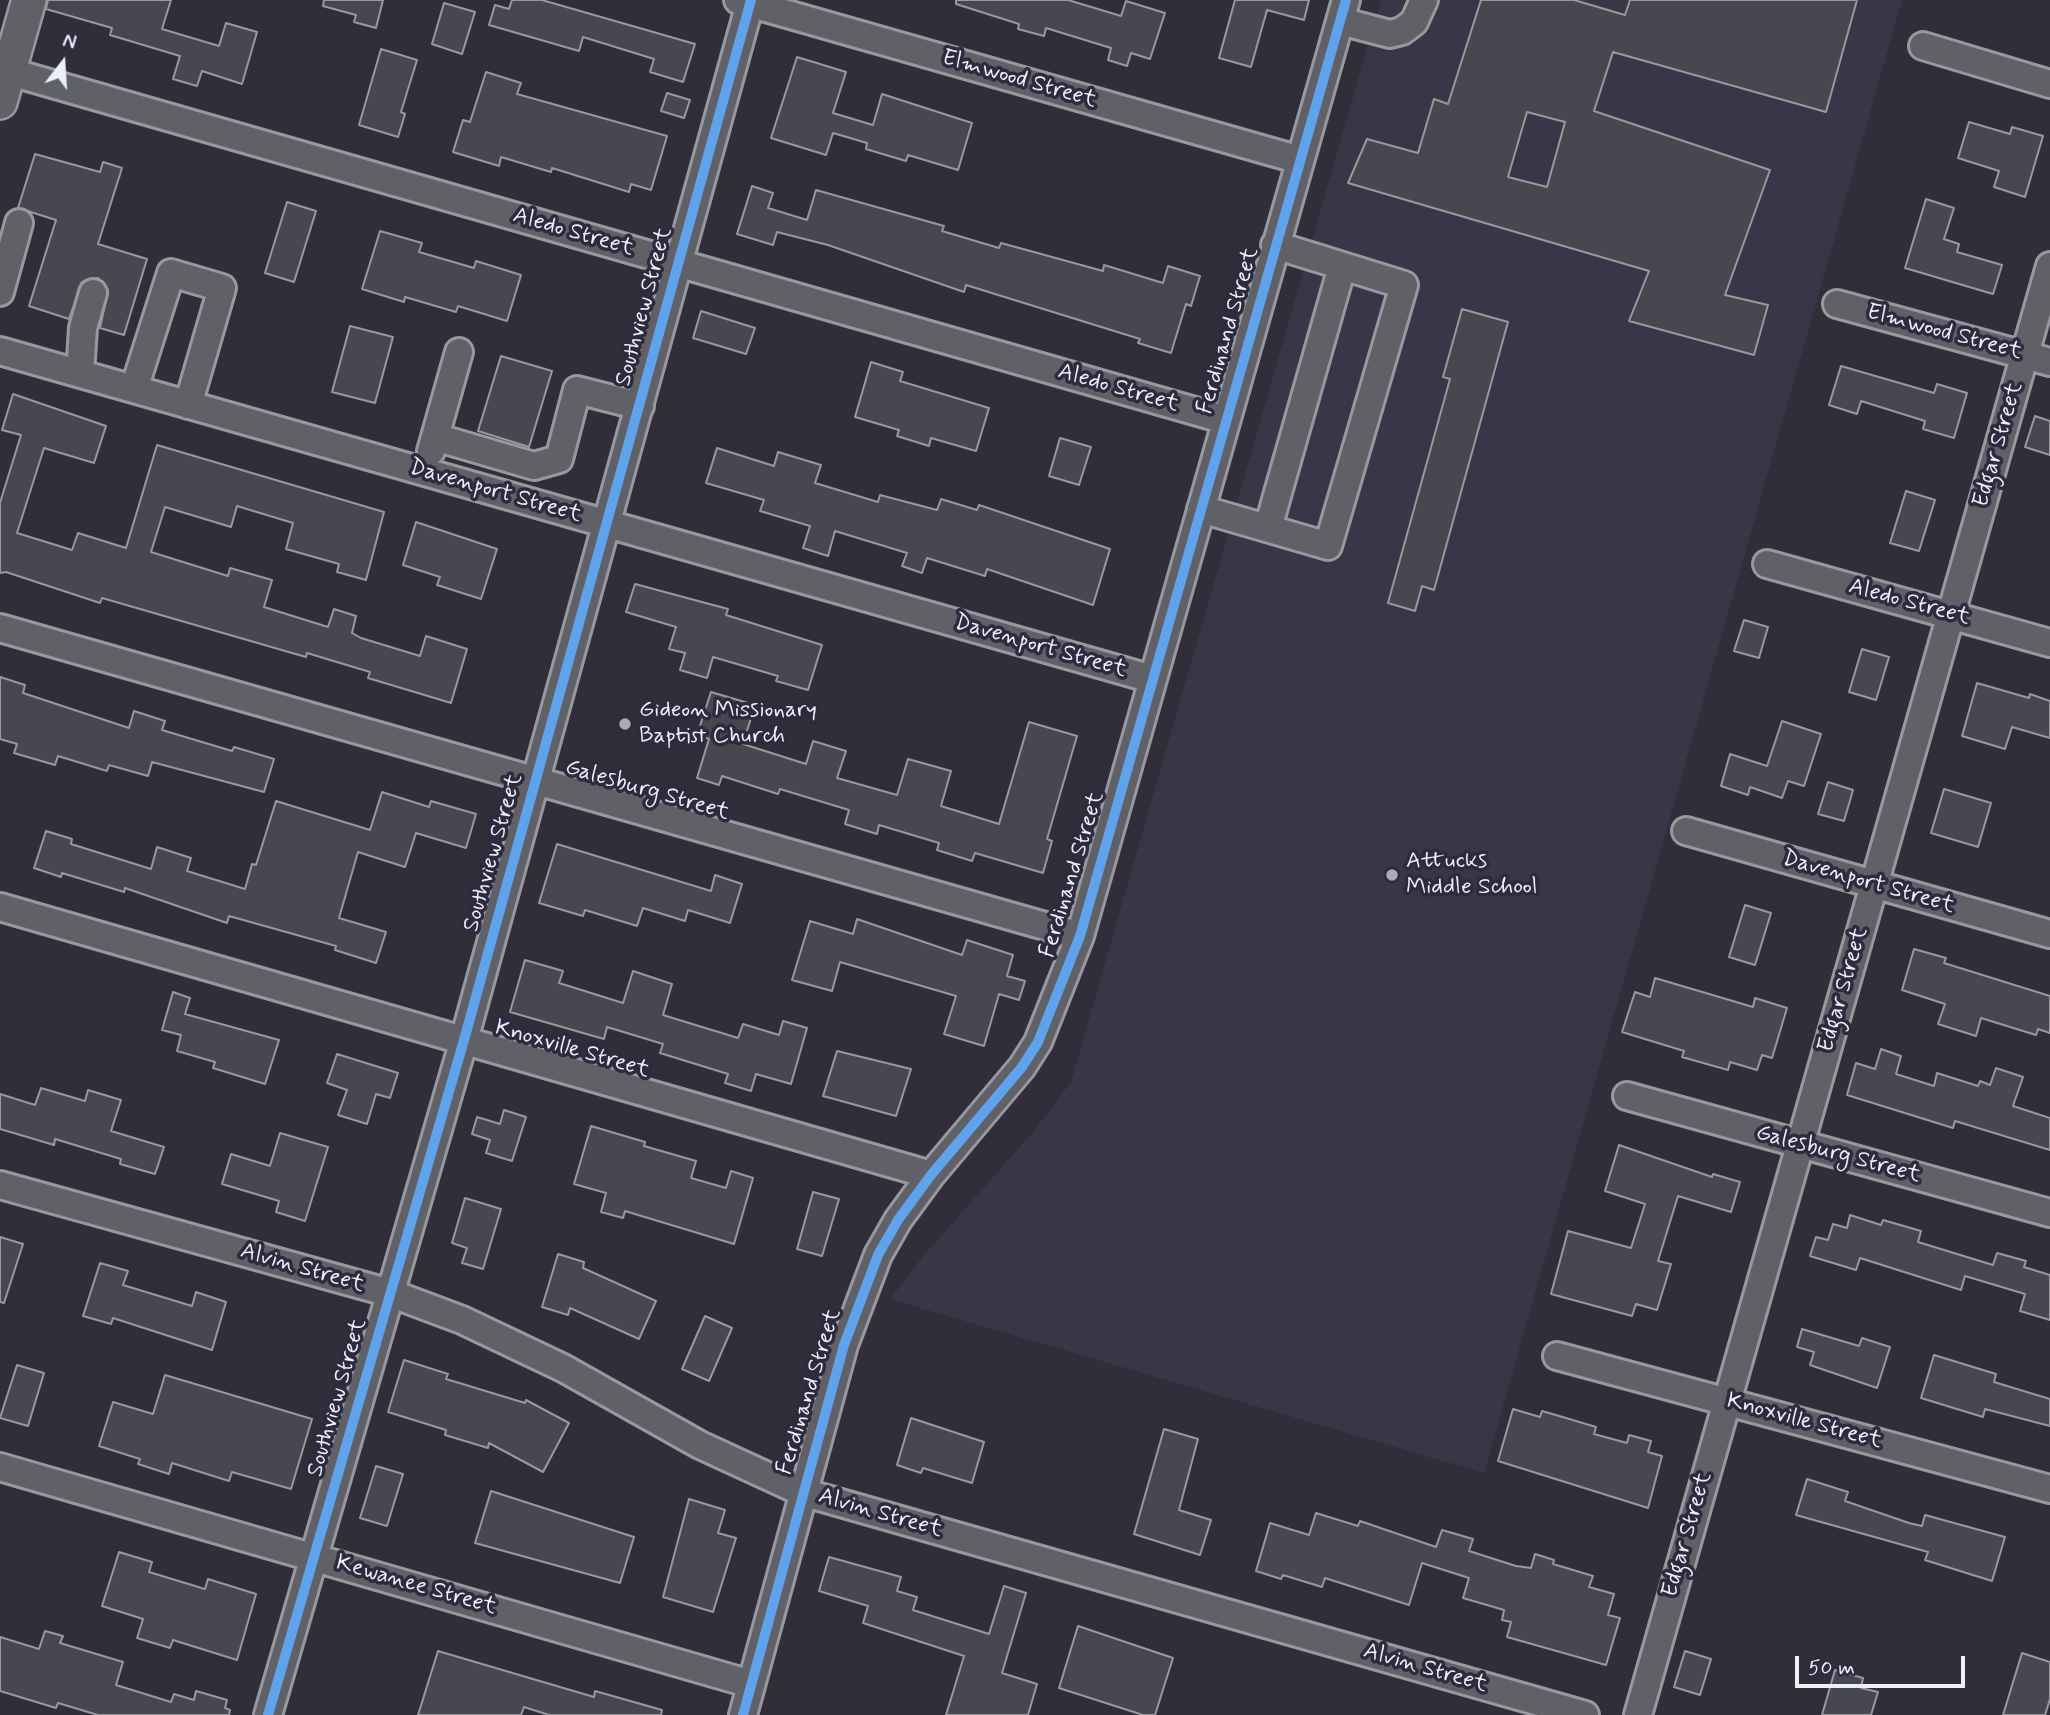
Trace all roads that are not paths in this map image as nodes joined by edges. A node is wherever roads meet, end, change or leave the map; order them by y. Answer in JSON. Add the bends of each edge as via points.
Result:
{"nodes":[{"id":1,"x":29,"y":0,"type":"edge"},
{"id":2,"x":1424,"y":0,"type":"edge"},
{"id":3,"x":746,"y":1,"type":"edge"},
{"id":4,"x":1343,"y":10,"type":"edge"},
{"id":5,"x":1923,"y":47,"type":"dead end"},
{"id":6,"x":3,"y":81,"type":"edge"},
{"id":7,"x":2050,"y":84,"type":"edge"},
{"id":8,"x":1300,"y":160,"type":"junction"},
{"id":9,"x":19,"y":223,"type":"dead end"},
{"id":10,"x":1275,"y":245,"type":"junction"},
{"id":11,"x":679,"y":263,"type":"junction"},
{"id":12,"x":2050,"y":266,"type":"edge"},
{"id":13,"x":1342,"y":267,"type":"junction"},
{"id":14,"x":0,"y":292,"type":"edge"},
{"id":15,"x":93,"y":293,"type":"dead end"},
{"id":16,"x":1838,"y":304,"type":"dead end"},
{"id":17,"x":0,"y":351,"type":"edge"},
{"id":18,"x":459,"y":352,"type":"dead end"},
{"id":19,"x":2024,"y":355,"type":"junction"},
{"id":20,"x":2050,"y":362,"type":"edge"},
{"id":21,"x":80,"y":374,"type":"junction"},
{"id":22,"x":134,"y":389,"type":"junction"},
{"id":23,"x":188,"y":405,"type":"junction"},
{"id":24,"x":640,"y":406,"type":"junction"},
{"id":25,"x":1226,"y":420,"type":"junction"},
{"id":26,"x":435,"y":436,"type":"junction"},
{"id":27,"x":534,"y":466,"type":"junction"},
{"id":28,"x":425,"y":472,"type":"junction"},
{"id":29,"x":526,"y":501,"type":"junction"},
{"id":30,"x":1201,"y":509,"type":"junction"},
{"id":31,"x":606,"y":523,"type":"junction"},
{"id":32,"x":1268,"y":528,"type":"junction"},
{"id":33,"x":1767,"y":564,"type":"dead end"},
{"id":34,"x":1951,"y":615,"type":"junction"},
{"id":35,"x":0,"y":628,"type":"edge"},
{"id":36,"x":2050,"y":643,"type":"edge"},
{"id":37,"x":1152,"y":679,"type":"junction"},
{"id":38,"x":536,"y":781,"type":"junction"},
{"id":39,"x":1686,"y":831,"type":"dead end"},
{"id":40,"x":1873,"y":886,"type":"junction"},
{"id":41,"x":0,"y":907,"type":"edge"},
{"id":42,"x":2050,"y":934,"type":"edge"},
{"id":43,"x":1080,"y":936,"type":"junction"},
{"id":44,"x":464,"y":1040,"type":"junction"},
{"id":45,"x":1627,"y":1096,"type":"dead end"},
{"id":46,"x":1800,"y":1145,"type":"junction"},
{"id":47,"x":931,"y":1175,"type":"junction"},
{"id":48,"x":0,"y":1185,"type":"edge"},
{"id":49,"x":2050,"y":1213,"type":"edge"},
{"id":50,"x":390,"y":1293,"type":"junction"},
{"id":51,"x":1557,"y":1356,"type":"dead end"},
{"id":52,"x":1725,"y":1401,"type":"junction"},
{"id":53,"x":0,"y":1467,"type":"edge"},
{"id":54,"x":2050,"y":1489,"type":"edge"},
{"id":55,"x":802,"y":1492,"type":"junction"},
{"id":56,"x":315,"y":1556,"type":"junction"},
{"id":57,"x":751,"y":1684,"type":"junction"},
{"id":58,"x":268,"y":1715,"type":"edge"},
{"id":59,"x":743,"y":1715,"type":"edge"},
{"id":60,"x":1585,"y":1715,"type":"edge"},
{"id":61,"x":1638,"y":1715,"type":"edge"}],
"edges":[{"from":1,"to":6,"type":"main road"},
{"from":2,"to":4,"type":"street","via":[[1420,13],[1402,31],[1383,33]]},
{"from":3,"to":8,"type":"street","name":"Elmwood Street"},
{"from":3,"to":11,"type":"street","name":"Southview Street"},
{"from":4,"to":8,"type":"street","name":"Ferdinand Street"},
{"from":5,"to":7,"type":"street"},
{"from":6,"to":11,"type":"street","name":"Aledo Street"},
{"from":8,"to":10,"type":"street","name":"Ferdinand Street"},
{"from":9,"to":14,"type":"street"},
{"from":10,"to":13,"type":"street"},
{"from":10,"to":25,"type":"street","name":"Ferdinand Street"},
{"from":11,"to":24,"type":"street","name":"Southview Street"},
{"from":11,"to":25,"type":"street","name":"Aledo Street"},
{"from":12,"to":19,"type":"street","name":"Edgar Street"},
{"from":13,"to":32,"type":"street"},
{"from":13,"to":32,"type":"street","via":[[1404,285],[1328,546]]},
{"from":15,"to":21,"type":"street","via":[[83,328]]},
{"from":16,"to":19,"type":"street","name":"Elmwood Street"},
{"from":17,"to":21,"type":"street","name":"Davenport Street"},
{"from":18,"to":26,"type":"street"},
{"from":19,"to":20,"type":"street","name":"Elmwood Street"},
{"from":19,"to":34,"type":"street","name":"Edgar Street"},
{"from":21,"to":22,"type":"street","name":"Davenport Street"},
{"from":22,"to":23,"type":"street","name":"Davenport Street"},
{"from":22,"to":23,"type":"street","via":[[171,273],[222,288]]},
{"from":23,"to":28,"type":"street","name":"Davenport Street"},
{"from":24,"to":27,"type":"street","via":[[577,390],[559,459]]},
{"from":24,"to":31,"type":"street","name":"Southview Street"},
{"from":25,"to":30,"type":"street","name":"Ferdinand Street"},
{"from":26,"to":27,"type":"street"},
{"from":26,"to":28,"type":"street"},
{"from":27,"to":29,"type":"street"},
{"from":28,"to":29,"type":"street","name":"Davenport Street"},
{"from":29,"to":31,"type":"street","name":"Davenport Street"},
{"from":30,"to":32,"type":"street"},
{"from":30,"to":37,"type":"street","name":"Ferdinand Street"},
{"from":31,"to":37,"type":"street","name":"Davenport Street"},
{"from":31,"to":38,"type":"street","name":"Southview Street"},
{"from":33,"to":34,"type":"street","name":"Aledo Street"},
{"from":34,"to":36,"type":"street","name":"Aledo Street"},
{"from":34,"to":40,"type":"street","name":"Edgar Street"},
{"from":35,"to":38,"type":"street","name":"Galesburg Street"},
{"from":37,"to":43,"type":"street","name":"Ferdinand Street"},
{"from":38,"to":43,"type":"street","name":"Galesburg Street"},
{"from":38,"to":44,"type":"street","name":"Southview Street"},
{"from":39,"to":40,"type":"street","name":"Davenport Street"},
{"from":40,"to":42,"type":"street","name":"Davenport Street"},
{"from":40,"to":46,"type":"street","name":"Edgar Street"},
{"from":41,"to":44,"type":"street","name":"Knoxville Street"},
{"from":43,"to":47,"type":"street","name":"Ferdinand Street","via":[[1038,1042]]},
{"from":44,"to":47,"type":"street","name":"Knoxville Street"},
{"from":44,"to":50,"type":"street","name":"Southview Street"},
{"from":45,"to":46,"type":"street","name":"Galesburg Street"},
{"from":46,"to":49,"type":"street","name":"Galesburg Street"},
{"from":46,"to":52,"type":"street","name":"Edgar Street"},
{"from":47,"to":55,"type":"street","name":"Ferdinand Street","via":[[898,1220],[861,1296]]},
{"from":48,"to":50,"type":"street","name":"Alvin Street"},
{"from":50,"to":55,"type":"street","name":"Alvin Street","via":[[510,1341],[700,1445]]},
{"from":50,"to":56,"type":"street","name":"Southview Street"},
{"from":51,"to":52,"type":"street","name":"Knoxville Street"},
{"from":52,"to":54,"type":"street","name":"Knoxville Street"},
{"from":52,"to":61,"type":"street","name":"Edgar Street"},
{"from":53,"to":56,"type":"street","name":"Kewanee Street"},
{"from":55,"to":57,"type":"street","name":"Ferdinand Street"},
{"from":55,"to":60,"type":"street","name":"Alvin Street"},
{"from":56,"to":57,"type":"street","name":"Kewanee Street"},
{"from":56,"to":58,"type":"street","name":"Southview Street"},
{"from":57,"to":59,"type":"street","name":"Ferdinand Street"}]}
